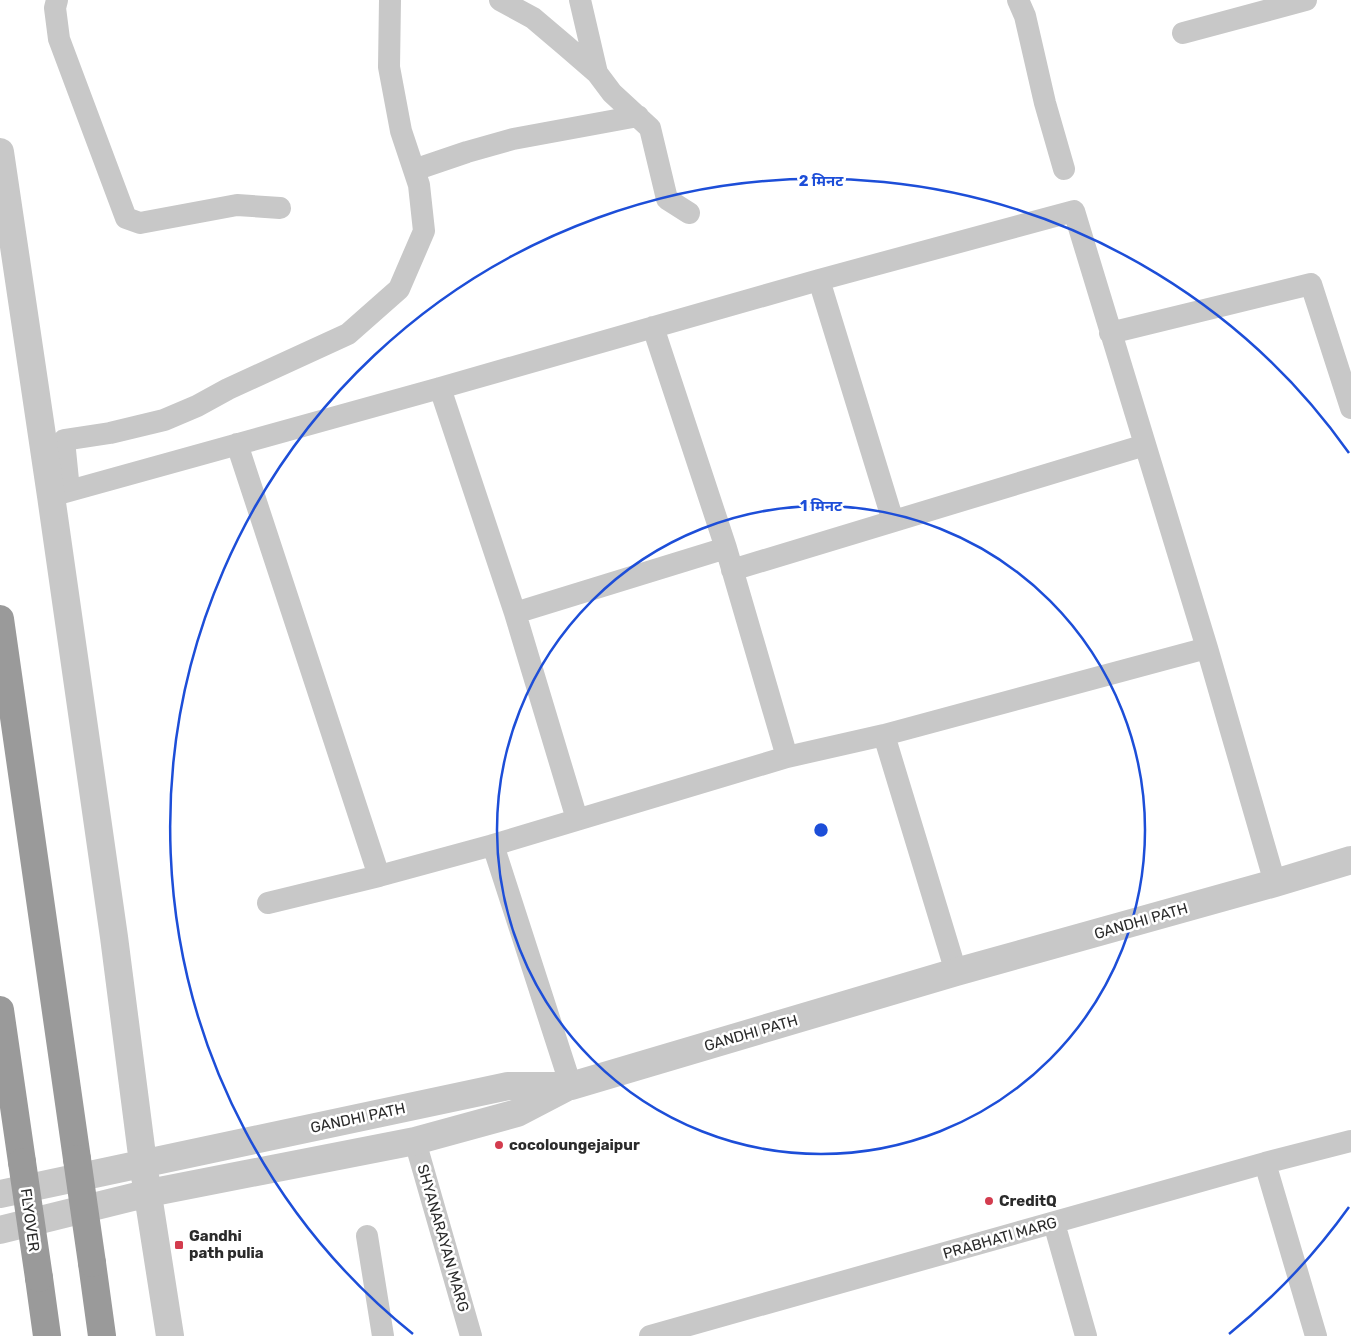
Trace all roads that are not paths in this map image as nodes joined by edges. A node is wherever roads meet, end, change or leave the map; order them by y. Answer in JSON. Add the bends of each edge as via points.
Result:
{"nodes":[{"id":1,"x":57,"y":0,"type":"edge"},
{"id":2,"x":390,"y":0,"type":"edge"},
{"id":3,"x":500,"y":0,"type":"edge"},
{"id":4,"x":580,"y":0,"type":"edge"},
{"id":5,"x":1018,"y":0,"type":"edge"},
{"id":6,"x":1306,"y":0,"type":"edge"},
{"id":7,"x":1182,"y":33,"type":"dead end"},
{"id":8,"x":597,"y":73,"type":"junction"},
{"id":9,"x":638,"y":116,"type":"junction"},
{"id":10,"x":0,"y":152,"type":"edge"},
{"id":11,"x":1064,"y":169,"type":"dead end"},
{"id":12,"x":414,"y":170,"type":"junction"},
{"id":13,"x":280,"y":208,"type":"dead end"},
{"id":14,"x":689,"y":213,"type":"dead end"},
{"id":15,"x":819,"y":280,"type":"junction"},
{"id":16,"x":653,"y":327,"type":"junction"},
{"id":17,"x":1110,"y":333,"type":"junction"},
{"id":18,"x":440,"y":388,"type":"junction"},
{"id":19,"x":1351,"y":408,"type":"edge"},
{"id":20,"x":237,"y":444,"type":"junction"},
{"id":21,"x":1145,"y":445,"type":"junction"},
{"id":22,"x":60,"y":493,"type":"junction"},
{"id":23,"x":893,"y":521,"type":"junction"},
{"id":24,"x":729,"y":559,"type":"junction"},
{"id":25,"x":515,"y":613,"type":"junction"},
{"id":26,"x":0,"y":619,"type":"edge"},
{"id":27,"x":1207,"y":648,"type":"junction"},
{"id":28,"x":884,"y":735,"type":"junction"},
{"id":29,"x":786,"y":757,"type":"junction"},
{"id":30,"x":577,"y":819,"type":"junction"},
{"id":31,"x":494,"y":845,"type":"junction"},
{"id":32,"x":1351,"y":860,"type":"edge"},
{"id":33,"x":379,"y":876,"type":"junction"},
{"id":34,"x":1275,"y":883,"type":"junction"},
{"id":35,"x":268,"y":903,"type":"dead end"},
{"id":36,"x":956,"y":972,"type":"junction"},
{"id":37,"x":0,"y":1010,"type":"edge"},
{"id":38,"x":571,"y":1086,"type":"junction"},
{"id":39,"x":416,"y":1141,"type":"junction"},
{"id":40,"x":1351,"y":1141,"type":"edge"},
{"id":41,"x":143,"y":1163,"type":"junction"},
{"id":42,"x":1265,"y":1163,"type":"junction"},
{"id":43,"x":149,"y":1193,"type":"junction"},
{"id":44,"x":0,"y":1194,"type":"edge"},
{"id":45,"x":1054,"y":1222,"type":"junction"},
{"id":46,"x":0,"y":1230,"type":"edge"},
{"id":47,"x":368,"y":1236,"type":"dead end"},
{"id":48,"x":688,"y":1331,"type":"edge"},
{"id":49,"x":47,"y":1336,"type":"edge"},
{"id":50,"x":102,"y":1336,"type":"edge"},
{"id":51,"x":170,"y":1336,"type":"edge"},
{"id":52,"x":383,"y":1336,"type":"edge"},
{"id":53,"x":471,"y":1336,"type":"edge"},
{"id":54,"x":650,"y":1336,"type":"edge"},
{"id":55,"x":1086,"y":1336,"type":"edge"},
{"id":56,"x":1316,"y":1336,"type":"edge"}],
"edges":[{"from":1,"to":13,"type":"street","via":[[59,39],[126,218],[140,223],[237,205]]},
{"from":2,"to":12,"type":"street","via":[[389,67],[401,131]]},
{"from":3,"to":8,"type":"street","via":[[533,18]]},
{"from":4,"to":8,"type":"street"},
{"from":5,"to":11,"type":"street","via":[[1025,16]]},
{"from":6,"to":7,"type":"street"},
{"from":8,"to":9,"type":"street","via":[[612,93]]},
{"from":9,"to":12,"type":"street","via":[[512,139]]},
{"from":9,"to":14,"type":"street","via":[[650,128],[667,199]]},
{"from":10,"to":22,"type":"street"},
{"from":12,"to":22,"type":"street","via":[[419,185],[424,231],[399,289],[348,334],[197,406],[164,420],[64,440]]},
{"from":15,"to":16,"type":"street"},
{"from":15,"to":17,"type":"street","via":[[1074,211]]},
{"from":15,"to":23,"type":"street"},
{"from":16,"to":18,"type":"street"},
{"from":16,"to":24,"type":"street"},
{"from":17,"to":19,"type":"street","via":[[1312,284]]},
{"from":17,"to":21,"type":"street"},
{"from":18,"to":20,"type":"street"},
{"from":18,"to":25,"type":"street"},
{"from":20,"to":22,"type":"street"},
{"from":20,"to":33,"type":"street"},
{"from":21,"to":23,"type":"street"},
{"from":21,"to":27,"type":"street"},
{"from":22,"to":41,"type":"street"},
{"from":23,"to":24,"type":"street"},
{"from":24,"to":25,"type":"street"},
{"from":24,"to":29,"type":"street"},
{"from":25,"to":30,"type":"street"},
{"from":26,"to":50,"type":"highway","bridge":true},
{"from":27,"to":28,"type":"street"},
{"from":27,"to":34,"type":"street"},
{"from":28,"to":29,"type":"street"},
{"from":28,"to":36,"type":"street"},
{"from":29,"to":30,"type":"street"},
{"from":30,"to":31,"type":"street"},
{"from":31,"to":33,"type":"street"},
{"from":31,"to":38,"type":"street"},
{"from":32,"to":34,"type":"street","name":"GANDHI PATH"},
{"from":33,"to":35,"type":"street"},
{"from":34,"to":36,"type":"street","name":"GANDHI PATH"},
{"from":36,"to":38,"type":"street","name":"GANDHI PATH"},
{"from":37,"to":49,"type":"highway","name":"FLYOVER","bridge":true},
{"from":38,"to":39,"type":"street","via":[[517,1113]]},
{"from":38,"to":41,"type":"street","name":"GANDHI PATH","via":[[508,1086]]},
{"from":39,"to":43,"type":"street"},
{"from":39,"to":53,"type":"street","name":"SHYANARAYAN MARG"},
{"from":40,"to":42,"type":"street","name":"PRABHATI MARG"},
{"from":41,"to":43,"type":"street"},
{"from":41,"to":44,"type":"street","name":"GANDHI PATH"},
{"from":42,"to":45,"type":"street","name":"PRABHATI MARG"},
{"from":42,"to":56,"type":"street"},
{"from":43,"to":46,"type":"street"},
{"from":43,"to":51,"type":"street"},
{"from":45,"to":48,"type":"street","name":"PRABHATI MARG"},
{"from":45,"to":55,"type":"street"},
{"from":47,"to":52,"type":"street"},
{"from":48,"to":54,"type":"street","name":"PRABHATI MARG"}]}
